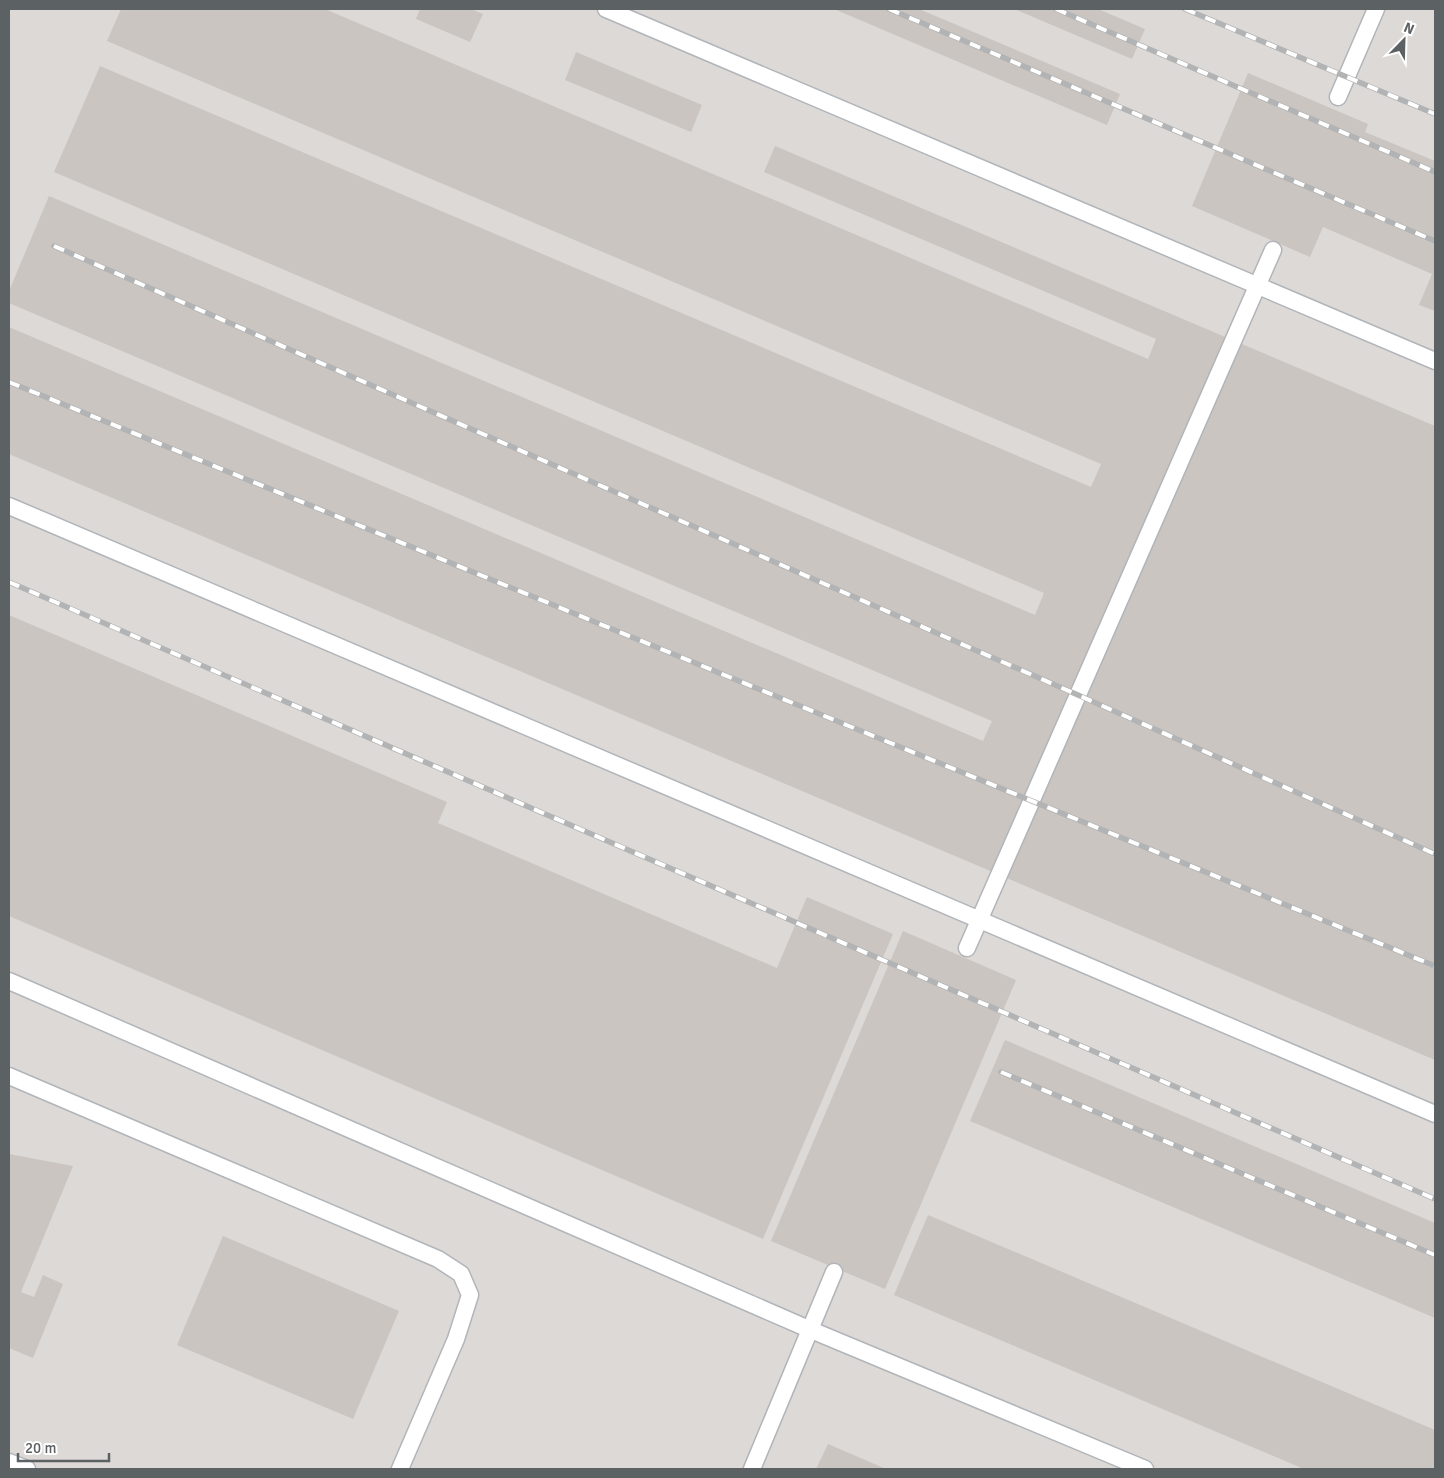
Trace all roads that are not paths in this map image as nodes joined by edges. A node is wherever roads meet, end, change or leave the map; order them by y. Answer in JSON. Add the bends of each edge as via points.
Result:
{"nodes":[{"id":1,"x":606,"y":9,"type":"edge"},
{"id":2,"x":1376,"y":9,"type":"edge"},
{"id":3,"x":1338,"y":97,"type":"dead end"},
{"id":4,"x":1273,"y":250,"type":"dead end"},
{"id":5,"x":1258,"y":286,"type":"junction"},
{"id":6,"x":1435,"y":361,"type":"edge"},
{"id":7,"x":9,"y":506,"type":"edge"},
{"id":8,"x":980,"y":920,"type":"junction"},
{"id":9,"x":966,"y":948,"type":"dead end"},
{"id":10,"x":9,"y":981,"type":"edge"},
{"id":11,"x":9,"y":1076,"type":"edge"},
{"id":12,"x":1435,"y":1114,"type":"edge"},
{"id":13,"x":834,"y":1272,"type":"dead end"},
{"id":14,"x":811,"y":1330,"type":"junction"},
{"id":15,"x":9,"y":1462,"type":"edge"},
{"id":16,"x":27,"y":1469,"type":"edge"},
{"id":17,"x":400,"y":1469,"type":"edge"},
{"id":18,"x":752,"y":1469,"type":"edge"},
{"id":19,"x":1145,"y":1469,"type":"edge"}],
"edges":[{"from":1,"to":5,"type":"lane"},
{"from":2,"to":3,"type":"lane"},
{"from":4,"to":5,"type":"lane"},
{"from":5,"to":6,"type":"lane"},
{"from":5,"to":8,"type":"lane"},
{"from":7,"to":8,"type":"lane"},
{"from":8,"to":9,"type":"lane"},
{"from":8,"to":12,"type":"lane"},
{"from":10,"to":14,"type":"lane"},
{"from":11,"to":17,"type":"lane","via":[[438,1259],[461,1274],[470,1295],[456,1339]]},
{"from":13,"to":14,"type":"lane"},
{"from":14,"to":18,"type":"lane"},
{"from":14,"to":19,"type":"lane"},
{"from":15,"to":16,"type":"lane"}]}
